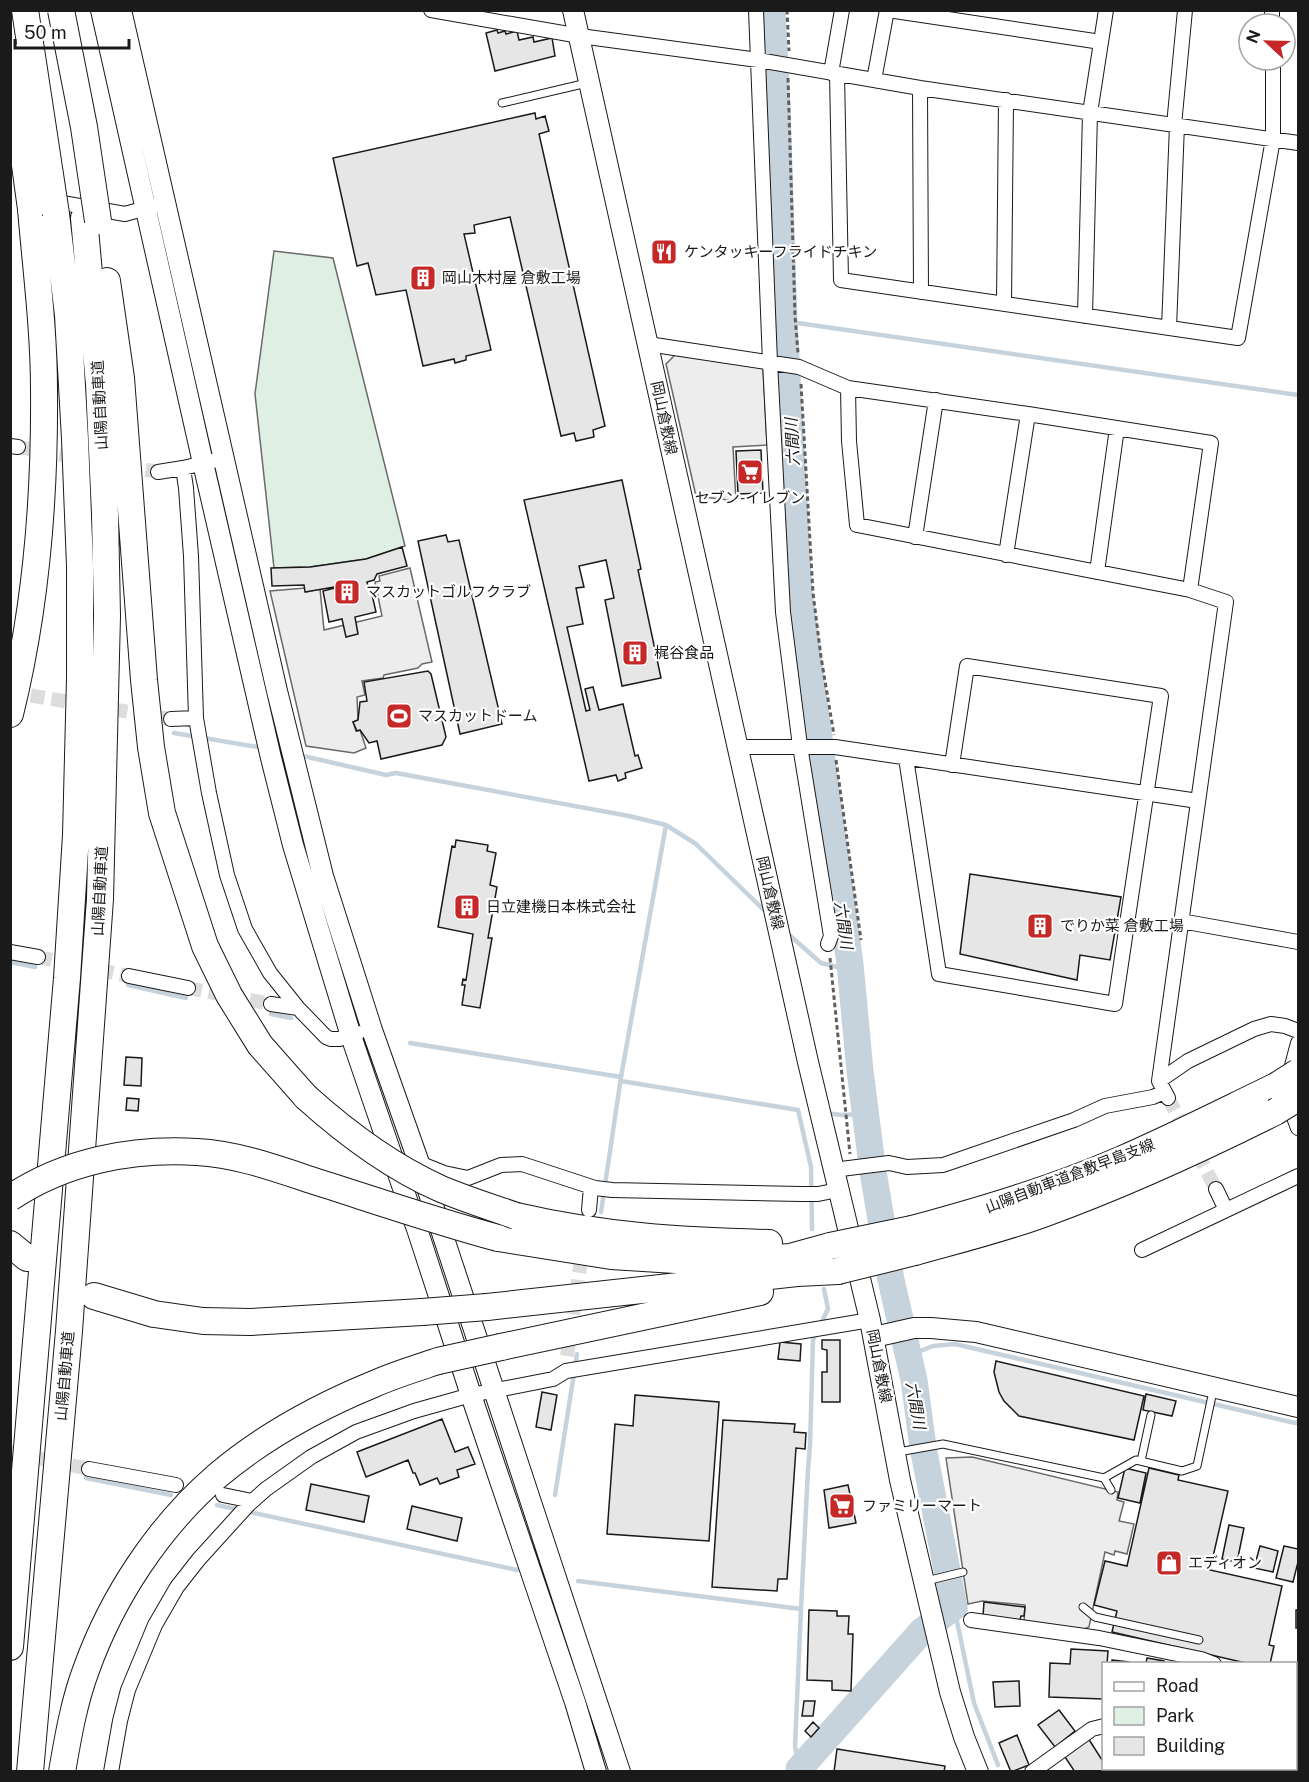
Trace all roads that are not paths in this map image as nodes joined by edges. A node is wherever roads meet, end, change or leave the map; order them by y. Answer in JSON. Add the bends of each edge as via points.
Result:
{"nodes":[{"id":1,"x":25,"y":10,"type":"edge"},
{"id":2,"x":53,"y":10,"type":"edge"},
{"id":3,"x":61,"y":10,"type":"edge"},
{"id":4,"x":101,"y":10,"type":"edge"},
{"id":5,"x":121,"y":10,"type":"edge"},
{"id":6,"x":431,"y":10,"type":"edge"},
{"id":7,"x":573,"y":10,"type":"edge"},
{"id":8,"x":756,"y":10,"type":"edge"},
{"id":9,"x":842,"y":10,"type":"edge"},
{"id":10,"x":888,"y":10,"type":"edge"},
{"id":11,"x":1106,"y":10,"type":"edge"},
{"id":12,"x":1185,"y":10,"type":"edge"},
{"id":13,"x":580,"y":36,"type":"junction"},
{"id":14,"x":1101,"y":42,"type":"junction"},
{"id":15,"x":10,"y":55,"type":"edge"},
{"id":16,"x":762,"y":61,"type":"junction"},
{"id":17,"x":1273,"y":72,"type":"edge"},
{"id":18,"x":834,"y":74,"type":"junction"},
{"id":19,"x":874,"y":80,"type":"junction"},
{"id":20,"x":590,"y":82,"type":"junction"},
{"id":21,"x":920,"y":88,"type":"junction"},
{"id":22,"x":1006,"y":100,"type":"junction"},
{"id":23,"x":502,"y":104,"type":"dead end"},
{"id":24,"x":1090,"y":113,"type":"junction"},
{"id":25,"x":1175,"y":125,"type":"junction"},
{"id":26,"x":1273,"y":139,"type":"junction"},
{"id":27,"x":1299,"y":143,"type":"edge"},
{"id":28,"x":165,"y":201,"type":"junction"},
{"id":29,"x":21,"y":202,"type":"edge"},
{"id":30,"x":145,"y":210,"type":"junction"},
{"id":31,"x":91,"y":220,"type":"junction"},
{"id":32,"x":921,"y":292,"type":"junction"},
{"id":33,"x":1004,"y":304,"type":"junction"},
{"id":34,"x":1085,"y":316,"type":"junction"},
{"id":35,"x":1169,"y":328,"type":"junction"},
{"id":36,"x":648,"y":344,"type":"junction"},
{"id":37,"x":773,"y":363,"type":"junction"},
{"id":38,"x":848,"y":388,"type":"junction"},
{"id":39,"x":936,"y":400,"type":"junction"},
{"id":40,"x":1028,"y":414,"type":"junction"},
{"id":41,"x":1117,"y":428,"type":"junction"},
{"id":42,"x":225,"y":458,"type":"junction"},
{"id":43,"x":203,"y":463,"type":"junction"},
{"id":44,"x":183,"y":468,"type":"junction"},
{"id":45,"x":158,"y":472,"type":"tunnel mouth"},
{"id":46,"x":915,"y":537,"type":"junction"},
{"id":47,"x":1006,"y":555,"type":"junction"},
{"id":48,"x":1097,"y":572,"type":"junction"},
{"id":49,"x":1190,"y":591,"type":"junction"},
{"id":50,"x":10,"y":714,"type":"edge"},
{"id":51,"x":171,"y":719,"type":"tunnel mouth"},
{"id":52,"x":198,"y":730,"type":"junction"},
{"id":53,"x":803,"y":746,"type":"junction"},
{"id":54,"x":737,"y":747,"type":"junction"},
{"id":55,"x":906,"y":758,"type":"junction"},
{"id":56,"x":952,"y":765,"type":"junction"},
{"id":57,"x":1147,"y":792,"type":"junction"},
{"id":58,"x":1198,"y":801,"type":"junction"},
{"id":59,"x":1181,"y":921,"type":"junction"},
{"id":60,"x":1299,"y":942,"type":"edge"},
{"id":61,"x":829,"y":950,"type":"road end"},
{"id":62,"x":10,"y":952,"type":"edge"},
{"id":63,"x":38,"y":957,"type":"tunnel mouth"},
{"id":64,"x":129,"y":976,"type":"tunnel mouth"},
{"id":65,"x":188,"y":988,"type":"tunnel mouth"},
{"id":66,"x":271,"y":1004,"type":"tunnel mouth"},
{"id":67,"x":298,"y":1008,"type":"junction"},
{"id":68,"x":372,"y":1030,"type":"junction"},
{"id":69,"x":1299,"y":1031,"type":"edge"},
{"id":70,"x":351,"y":1036,"type":"junction"},
{"id":71,"x":1299,"y":1043,"type":"edge"},
{"id":72,"x":1299,"y":1072,"type":"edge"},
{"id":73,"x":1164,"y":1090,"type":"junction"},
{"id":74,"x":1299,"y":1098,"type":"edge"},
{"id":75,"x":1299,"y":1128,"type":"edge"},
{"id":76,"x":419,"y":1163,"type":"junction"},
{"id":77,"x":849,"y":1167,"type":"junction"},
{"id":78,"x":1299,"y":1176,"type":"edge"},
{"id":79,"x":593,"y":1187,"type":"junction"},
{"id":80,"x":1216,"y":1189,"type":"tunnel mouth"},
{"id":81,"x":838,"y":1190,"type":"junction"},
{"id":82,"x":10,"y":1198,"type":"edge"},
{"id":83,"x":589,"y":1210,"type":"dead end"},
{"id":84,"x":1226,"y":1210,"type":"junction"},
{"id":85,"x":914,"y":1240,"type":"junction"},
{"id":86,"x":830,"y":1246,"type":"junction"},
{"id":87,"x":1142,"y":1250,"type":"dead end"},
{"id":88,"x":838,"y":1271,"type":"junction"},
{"id":89,"x":94,"y":1296,"type":"dead end"},
{"id":90,"x":876,"y":1331,"type":"junction"},
{"id":91,"x":567,"y":1356,"type":"tunnel mouth"},
{"id":92,"x":564,"y":1372,"type":"junction"},
{"id":93,"x":494,"y":1390,"type":"junction"},
{"id":94,"x":471,"y":1395,"type":"junction"},
{"id":95,"x":1212,"y":1398,"type":"junction"},
{"id":96,"x":1299,"y":1407,"type":"edge"},
{"id":97,"x":1151,"y":1414,"type":"dead end"},
{"id":98,"x":902,"y":1451,"type":"junction"},
{"id":99,"x":1141,"y":1461,"type":"junction"},
{"id":100,"x":89,"y":1469,"type":"tunnel mouth"},
{"id":101,"x":1104,"y":1478,"type":"junction"},
{"id":102,"x":176,"y":1485,"type":"dead end"},
{"id":103,"x":1111,"y":1490,"type":"dead end"},
{"id":104,"x":223,"y":1495,"type":"dead end"},
{"id":105,"x":246,"y":1507,"type":"junction"},
{"id":106,"x":963,"y":1572,"type":"dead end"},
{"id":107,"x":929,"y":1581,"type":"junction"},
{"id":108,"x":1083,"y":1607,"type":"dead end"},
{"id":109,"x":972,"y":1620,"type":"dead end"},
{"id":110,"x":1199,"y":1640,"type":"dead end"},
{"id":111,"x":10,"y":1647,"type":"edge"},
{"id":112,"x":1209,"y":1662,"type":"edge"},
{"id":113,"x":1102,"y":1726,"type":"edge"},
{"id":114,"x":30,"y":1772,"type":"edge"},
{"id":115,"x":62,"y":1772,"type":"edge"},
{"id":116,"x":111,"y":1772,"type":"edge"},
{"id":117,"x":596,"y":1772,"type":"edge"},
{"id":118,"x":620,"y":1772,"type":"edge"},
{"id":119,"x":978,"y":1772,"type":"edge"},
{"id":120,"x":1032,"y":1772,"type":"edge"}],
"edges":[{"from":1,"to":111,"type":"highway","name":"山陽自動車道","bridge":true,"via":[[68,315],[80,566],[80,678],[66,1001]]},
{"from":2,"to":31,"type":"highway","name":"山陽自動車道"},
{"from":3,"to":31,"type":"highway","bridge":true,"via":[[84,127]]},
{"from":4,"to":30,"type":"street"},
{"from":5,"to":28,"type":"street"},
{"from":6,"to":13,"type":"street"},
{"from":7,"to":13,"type":"street","name":"岡山倉敷線"},
{"from":8,"to":16,"type":"street"},
{"from":9,"to":18,"type":"street"},
{"from":10,"to":14,"type":"street"},
{"from":10,"to":19,"type":"street"},
{"from":11,"to":14,"type":"street"},
{"from":12,"to":25,"type":"street"},
{"from":13,"to":16,"type":"street"},
{"from":13,"to":20,"type":"street","name":"岡山倉敷線"},
{"from":14,"to":24,"type":"street"},
{"from":15,"to":29,"type":"highway","bridge":true},
{"from":16,"to":18,"type":"street"},
{"from":16,"to":37,"type":"street"},
{"from":17,"to":26,"type":"street"},
{"from":18,"to":19,"type":"street"},
{"from":18,"to":32,"type":"street","via":[[842,280]]},
{"from":19,"to":21,"type":"street"},
{"from":20,"to":23,"type":"lane"},
{"from":20,"to":36,"type":"street","name":"岡山倉敷線"},
{"from":21,"to":22,"type":"street"},
{"from":21,"to":32,"type":"street"},
{"from":22,"to":24,"type":"street"},
{"from":22,"to":33,"type":"street"},
{"from":24,"to":25,"type":"street"},
{"from":24,"to":34,"type":"street"},
{"from":25,"to":26,"type":"street"},
{"from":25,"to":35,"type":"street"},
{"from":26,"to":27,"type":"street"},
{"from":26,"to":35,"type":"street","via":[[1238,338]]},
{"from":28,"to":30,"type":"street"},
{"from":28,"to":42,"type":"street"},
{"from":29,"to":30,"type":"street","via":[[125,214]]},
{"from":29,"to":50,"type":"highway","via":[[39,298],[45,389],[39,548]]},
{"from":30,"to":43,"type":"street"},
{"from":31,"to":86,"type":"highway","bridge":true,"via":[[121,378],[144,680],[162,813],[205,946],[260,1045],[336,1124],[388,1160],[438,1187],[516,1216],[627,1236]]},
{"from":31,"to":114,"type":"highway","name":"山陽自動車道","via":[[107,616],[100,888],[69,1331]]},
{"from":32,"to":33,"type":"street"},
{"from":33,"to":34,"type":"street"},
{"from":34,"to":35,"type":"street"},
{"from":36,"to":37,"type":"street"},
{"from":36,"to":54,"type":"street","name":"岡山倉敷線"},
{"from":37,"to":38,"type":"street","via":[[799,367]]},
{"from":37,"to":53,"type":"street","via":[[783,612]]},
{"from":38,"to":39,"type":"street"},
{"from":38,"to":46,"type":"street","via":[[857,525]]},
{"from":39,"to":40,"type":"street"},
{"from":39,"to":46,"type":"street"},
{"from":40,"to":41,"type":"street"},
{"from":40,"to":47,"type":"street"},
{"from":41,"to":48,"type":"street"},
{"from":41,"to":49,"type":"street","via":[[1211,443]]},
{"from":42,"to":43,"type":"street"},
{"from":42,"to":68,"type":"street","via":[[324,876]]},
{"from":43,"to":44,"type":"street"},
{"from":43,"to":70,"type":"street","via":[[293,845]]},
{"from":44,"to":45,"type":"street"},
{"from":44,"to":52,"type":"street"},
{"from":46,"to":47,"type":"street"},
{"from":47,"to":48,"type":"street"},
{"from":48,"to":49,"type":"street"},
{"from":49,"to":58,"type":"street","via":[[1226,602]]},
{"from":51,"to":52,"type":"street"},
{"from":52,"to":67,"type":"street","via":[[227,874],[245,929],[270,973]]},
{"from":53,"to":54,"type":"street"},
{"from":53,"to":55,"type":"street","via":[[833,746]]},
{"from":53,"to":61,"type":"street","via":[[831,936]]},
{"from":54,"to":77,"type":"street","name":"岡山倉敷線","via":[[820,1112]]},
{"from":55,"to":56,"type":"street"},
{"from":55,"to":57,"type":"street","via":[[939,974],[1115,1004]]},
{"from":56,"to":57,"type":"street"},
{"from":56,"to":57,"type":"street","via":[[967,666],[1161,696]]},
{"from":57,"to":58,"type":"street"},
{"from":58,"to":59,"type":"street"},
{"from":59,"to":60,"type":"street"},
{"from":59,"to":73,"type":"street"},
{"from":62,"to":63,"type":"street"},
{"from":64,"to":65,"type":"street"},
{"from":66,"to":67,"type":"street"},
{"from":67,"to":70,"type":"street","via":[[331,1039]]},
{"from":68,"to":70,"type":"street"},
{"from":68,"to":76,"type":"street"},
{"from":69,"to":73,"type":"street","via":[[1271,1024],[1254,1029],[1188,1061]]},
{"from":70,"to":94,"type":"street"},
{"from":71,"to":75,"type":"street","via":[[1290,1070],[1287,1098]]},
{"from":72,"to":85,"type":"highway","name":"山陽自動車道倉敷早島支線","bridge":true,"via":[[1118,1161],[975,1212]]},
{"from":73,"to":77,"type":"street","via":[[1153,1098],[1105,1106],[943,1166],[889,1163]]},
{"from":74,"to":85,"type":"highway","name":"山陽自動車道倉敷早島支線","bridge":true,"via":[[1130,1181],[1041,1215]]},
{"from":76,"to":79,"type":"street","via":[[468,1178],[501,1165],[522,1164]]},
{"from":76,"to":93,"type":"street"},
{"from":77,"to":81,"type":"street","name":"岡山倉敷線"},
{"from":78,"to":84,"type":"street"},
{"from":79,"to":81,"type":"street","via":[[802,1194]]},
{"from":79,"to":83,"type":"street"},
{"from":80,"to":84,"type":"street"},
{"from":81,"to":90,"type":"street","name":"岡山倉敷線"},
{"from":82,"to":86,"type":"highway","bridge":true,"via":[[56,1172],[90,1162],[123,1155],[198,1152],[282,1171],[458,1228],[611,1256],[707,1262],[790,1257]]},
{"from":84,"to":87,"type":"street"},
{"from":85,"to":86,"type":"highway","name":"山陽自動車道倉敷早島支線","bridge":true},
{"from":85,"to":88,"type":"highway","name":"山陽自動車道倉敷早島支線","bridge":true},
{"from":88,"to":89,"type":"highway","bridge":true,"via":[[487,1307],[250,1322],[154,1314]]},
{"from":88,"to":115,"type":"highway","bridge":true,"via":[[800,1284],[438,1361],[375,1383],[266,1439],[217,1476],[171,1522],[135,1572],[106,1623],[86,1671]]},
{"from":90,"to":92,"type":"street","via":[[809,1329]]},
{"from":90,"to":95,"type":"street","via":[[931,1328],[976,1332]]},
{"from":90,"to":98,"type":"street","name":"岡山倉敷線"},
{"from":91,"to":92,"type":"street"},
{"from":92,"to":93,"type":"street","via":[[553,1379]]},
{"from":93,"to":94,"type":"street"},
{"from":93,"to":118,"type":"street"},
{"from":94,"to":105,"type":"street","via":[[356,1432],[311,1457]]},
{"from":94,"to":117,"type":"street"},
{"from":95,"to":96,"type":"street"},
{"from":95,"to":99,"type":"lane","via":[[1197,1466],[1182,1471]]},
{"from":97,"to":99,"type":"lane"},
{"from":98,"to":101,"type":"lane","via":[[944,1444]]},
{"from":98,"to":107,"type":"street","name":"岡山倉敷線"},
{"from":99,"to":101,"type":"lane"},
{"from":100,"to":102,"type":"street"},
{"from":101,"to":103,"type":"lane"},
{"from":104,"to":105,"type":"street"},
{"from":105,"to":116,"type":"street","via":[[182,1580],[155,1625],[128,1690]]},
{"from":106,"to":107,"type":"lane"},
{"from":107,"to":119,"type":"street","name":"岡山倉敷線","via":[[930,1608],[950,1692]]},
{"from":108,"to":110,"type":"lane","via":[[1095,1617]]},
{"from":109,"to":112,"type":"street","via":[[1099,1638]]},
{"from":113,"to":120,"type":"street","via":[[1092,1729]]}]}
